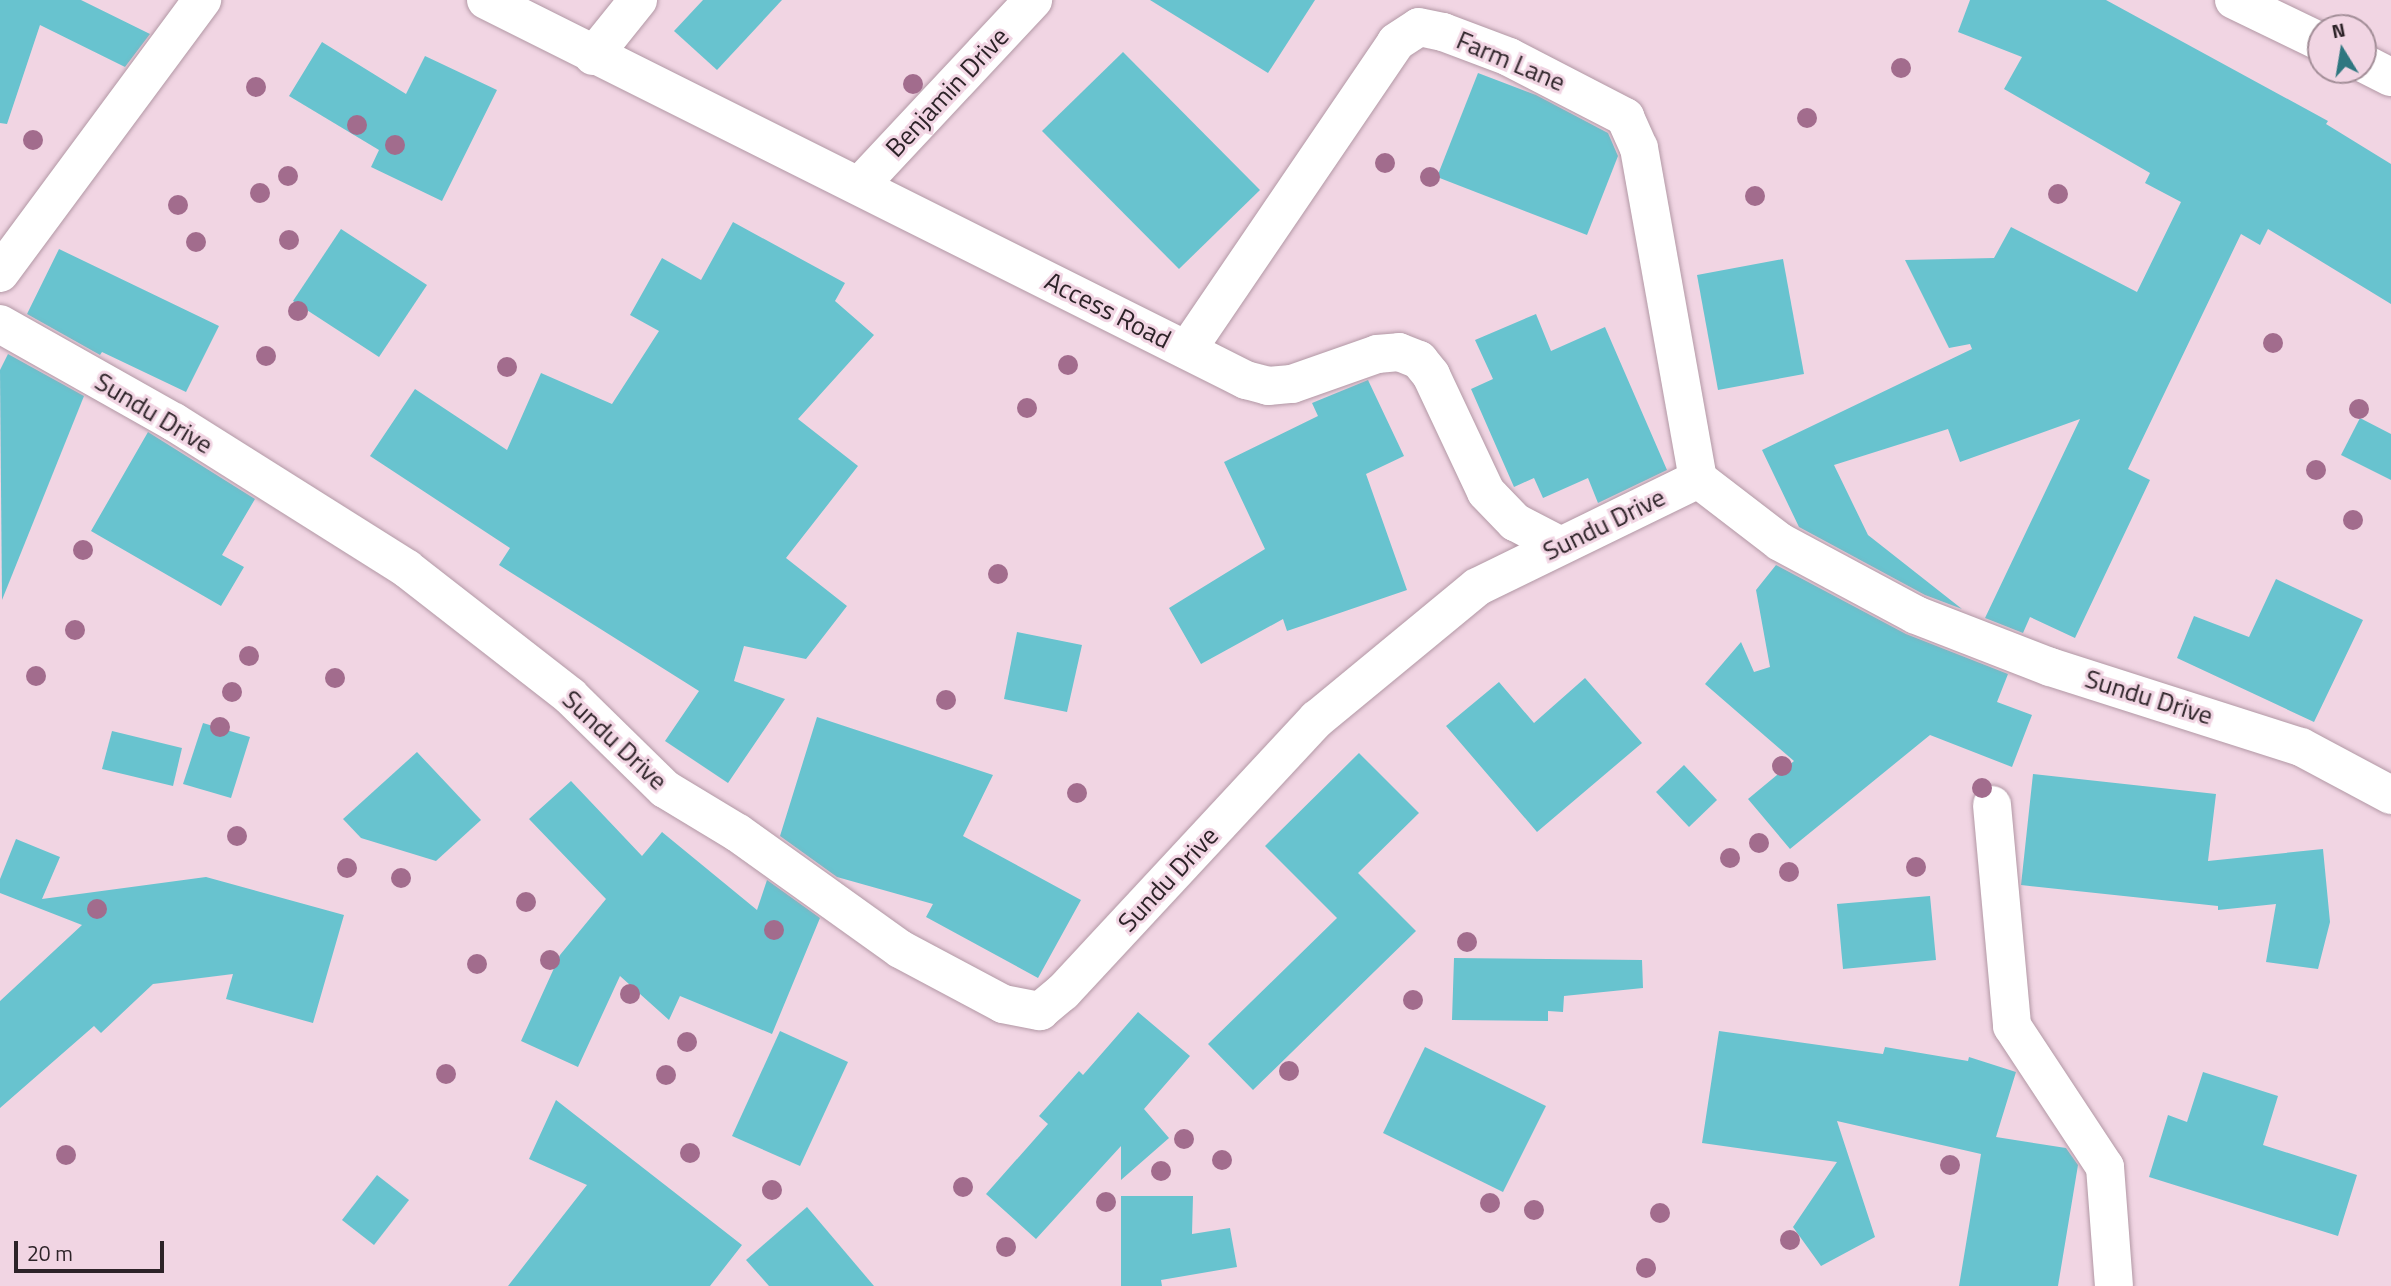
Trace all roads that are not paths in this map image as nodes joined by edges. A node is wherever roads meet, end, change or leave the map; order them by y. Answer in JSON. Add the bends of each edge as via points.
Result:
{"nodes":[{"id":1,"x":202,"y":0,"type":"edge"},
{"id":2,"x":486,"y":0,"type":"edge"},
{"id":3,"x":638,"y":0,"type":"edge"},
{"id":4,"x":1033,"y":0,"type":"edge"},
{"id":5,"x":2235,"y":0,"type":"edge"},
{"id":6,"x":2307,"y":35,"type":"edge"},
{"id":7,"x":593,"y":56,"type":"junction"},
{"id":8,"x":861,"y":184,"type":"junction"},
{"id":9,"x":0,"y":273,"type":"edge"},
{"id":10,"x":0,"y":324,"type":"edge"},
{"id":11,"x":1187,"y":350,"type":"junction"},
{"id":12,"x":1698,"y":479,"type":"junction"},
{"id":13,"x":1559,"y":545,"type":"junction"},
{"id":14,"x":2391,"y":795,"type":"edge"},
{"id":15,"x":1992,"y":805,"type":"dead end"},
{"id":16,"x":2115,"y":1286,"type":"edge"}],
"edges":[{"from":1,"to":9,"type":"street"},
{"from":2,"to":7,"type":"street","name":"Access Road"},
{"from":3,"to":7,"type":"street"},
{"from":4,"to":8,"type":"street","name":"Benjamin Drive"},
{"from":5,"to":6,"type":"street"},
{"from":7,"to":8,"type":"street","name":"Access Road"},
{"from":8,"to":11,"type":"street","name":"Access Road"},
{"from":10,"to":13,"type":"street","name":"Sundu Drive","via":[[173,422],[407,569],[570,696],[665,789],[738,833],[900,949],[1003,1004],[1040,1011],[1063,992],[1317,719],[1477,587]]},
{"from":11,"to":12,"type":"street","name":"Farm Lane","via":[[1396,42],[1419,27],[1443,32],[1509,57],[1625,117],[1639,148]]},
{"from":11,"to":13,"type":"street","name":"Access Road","via":[[1268,386],[1318,376],[1377,354],[1399,352],[1419,360],[1431,374],[1486,492],[1515,522]]},
{"from":12,"to":13,"type":"street","name":"Sundu Drive"},
{"from":12,"to":14,"type":"street","name":"Sundu Drive","via":[[1780,542],[1916,615],[2050,667],[2301,747]]},
{"from":15,"to":16,"type":"street","via":[[2012,1026],[2105,1167]]}]}
